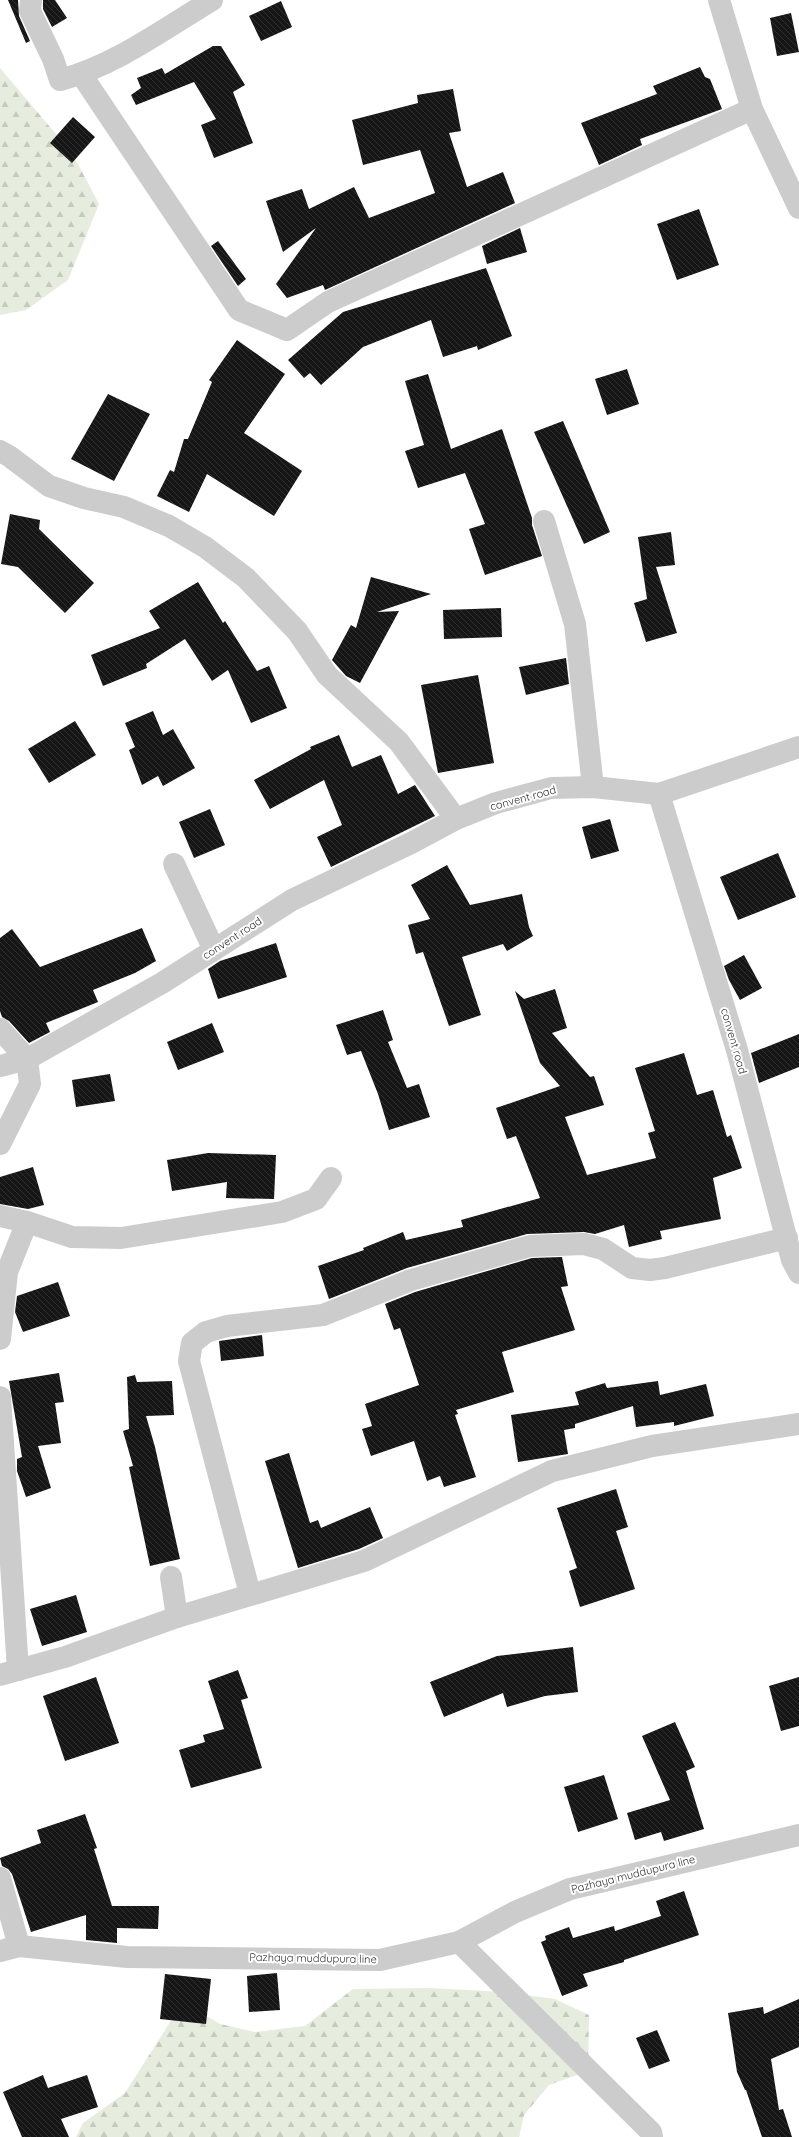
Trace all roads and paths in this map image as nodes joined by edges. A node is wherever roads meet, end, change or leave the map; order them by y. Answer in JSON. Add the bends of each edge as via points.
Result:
{"nodes":[{"id":1,"x":31,"y":0,"type":"edge"},
{"id":2,"x":212,"y":0,"type":"edge"},
{"id":3,"x":719,"y":0,"type":"edge"},
{"id":4,"x":81,"y":74,"type":"junction"},
{"id":5,"x":752,"y":109,"type":"junction"},
{"id":6,"x":799,"y":208,"type":"edge"},
{"id":7,"x":0,"y":451,"type":"edge"},
{"id":8,"x":544,"y":521,"type":"dead end"},
{"id":9,"x":799,"y":747,"type":"edge"},
{"id":10,"x":593,"y":787,"type":"junction"},
{"id":11,"x":659,"y":794,"type":"junction"},
{"id":12,"x":456,"y":819,"type":"junction"},
{"id":13,"x":174,"y":864,"type":"dead end"},
{"id":14,"x":214,"y":950,"type":"junction"},
{"id":15,"x":0,"y":1028,"type":"edge"},
{"id":16,"x":27,"y":1059,"type":"junction"},
{"id":17,"x":0,"y":1066,"type":"edge"},
{"id":18,"x":0,"y":1144,"type":"edge"},
{"id":19,"x":331,"y":1178,"type":"dead end"},
{"id":20,"x":0,"y":1216,"type":"edge"},
{"id":21,"x":27,"y":1222,"type":"junction"},
{"id":22,"x":787,"y":1238,"type":"junction"},
{"id":23,"x":799,"y":1273,"type":"edge"},
{"id":24,"x":0,"y":1339,"type":"edge"},
{"id":25,"x":0,"y":1397,"type":"edge"},
{"id":26,"x":799,"y":1424,"type":"edge"},
{"id":27,"x":171,"y":1577,"type":"dead end"},
{"id":28,"x":250,"y":1594,"type":"junction"},
{"id":29,"x":177,"y":1616,"type":"junction"},
{"id":30,"x":9,"y":1673,"type":"edge"},
{"id":31,"x":799,"y":1834,"type":"edge"},
{"id":32,"x":0,"y":1878,"type":"edge"},
{"id":33,"x":459,"y":1942,"type":"junction"},
{"id":34,"x":9,"y":1949,"type":"edge"},
{"id":35,"x":652,"y":2137,"type":"edge"}],
"edges":[{"from":1,"to":4,"type":"street","via":[[30,11],[60,80]]},
{"from":2,"to":4,"type":"street","via":[[113,59]]},
{"from":3,"to":5,"type":"street"},
{"from":4,"to":5,"type":"street","via":[[239,310],[287,330],[328,302]]},
{"from":5,"to":6,"type":"street"},
{"from":7,"to":12,"type":"street","via":[[49,486],[84,498],[124,506],[169,526],[205,547],[246,578],[297,631],[327,675],[399,742]]},
{"from":8,"to":10,"type":"street","via":[[575,624]]},
{"from":9,"to":11,"type":"street"},
{"from":10,"to":11,"type":"street","name":"convent road"},
{"from":10,"to":12,"type":"street","name":"convent road","via":[[551,788],[496,803]]},
{"from":11,"to":22,"type":"street","name":"convent road","via":[[737,1050]]},
{"from":12,"to":14,"type":"street","name":"convent road","via":[[412,843],[292,900]]},
{"from":13,"to":14,"type":"street"},
{"from":14,"to":16,"type":"street","name":"convent road","via":[[162,983]]},
{"from":15,"to":16,"type":"street"},
{"from":16,"to":17,"type":"street","name":"convent road"},
{"from":16,"to":18,"type":"street","via":[[30,1084]]},
{"from":19,"to":21,"type":"street","via":[[316,1199],[282,1212],[121,1238],[72,1237]]},
{"from":20,"to":21,"type":"street"},
{"from":21,"to":24,"type":"street","via":[[7,1272]]},
{"from":22,"to":23,"type":"street","name":"convent road","via":[[792,1260]]},
{"from":22,"to":28,"type":"street","via":[[650,1270],[632,1268],[603,1249],[584,1244],[530,1246],[411,1280],[323,1315],[227,1326],[206,1332],[192,1343],[189,1361]]},
{"from":25,"to":30,"type":"street"},
{"from":26,"to":28,"type":"street","via":[[652,1446],[552,1471],[364,1561]]},
{"from":27,"to":29,"type":"street"},
{"from":28,"to":29,"type":"street"},
{"from":29,"to":30,"type":"street","via":[[65,1657]]},
{"from":31,"to":33,"type":"street","name":"Pazhaya muddupura line","via":[[570,1889],[515,1912]]},
{"from":32,"to":34,"type":"street"},
{"from":33,"to":34,"type":"street","name":"Pazhaya muddupura line","via":[[380,1960],[127,1957]]},
{"from":33,"to":35,"type":"street","via":[[651,2132]]}]}
